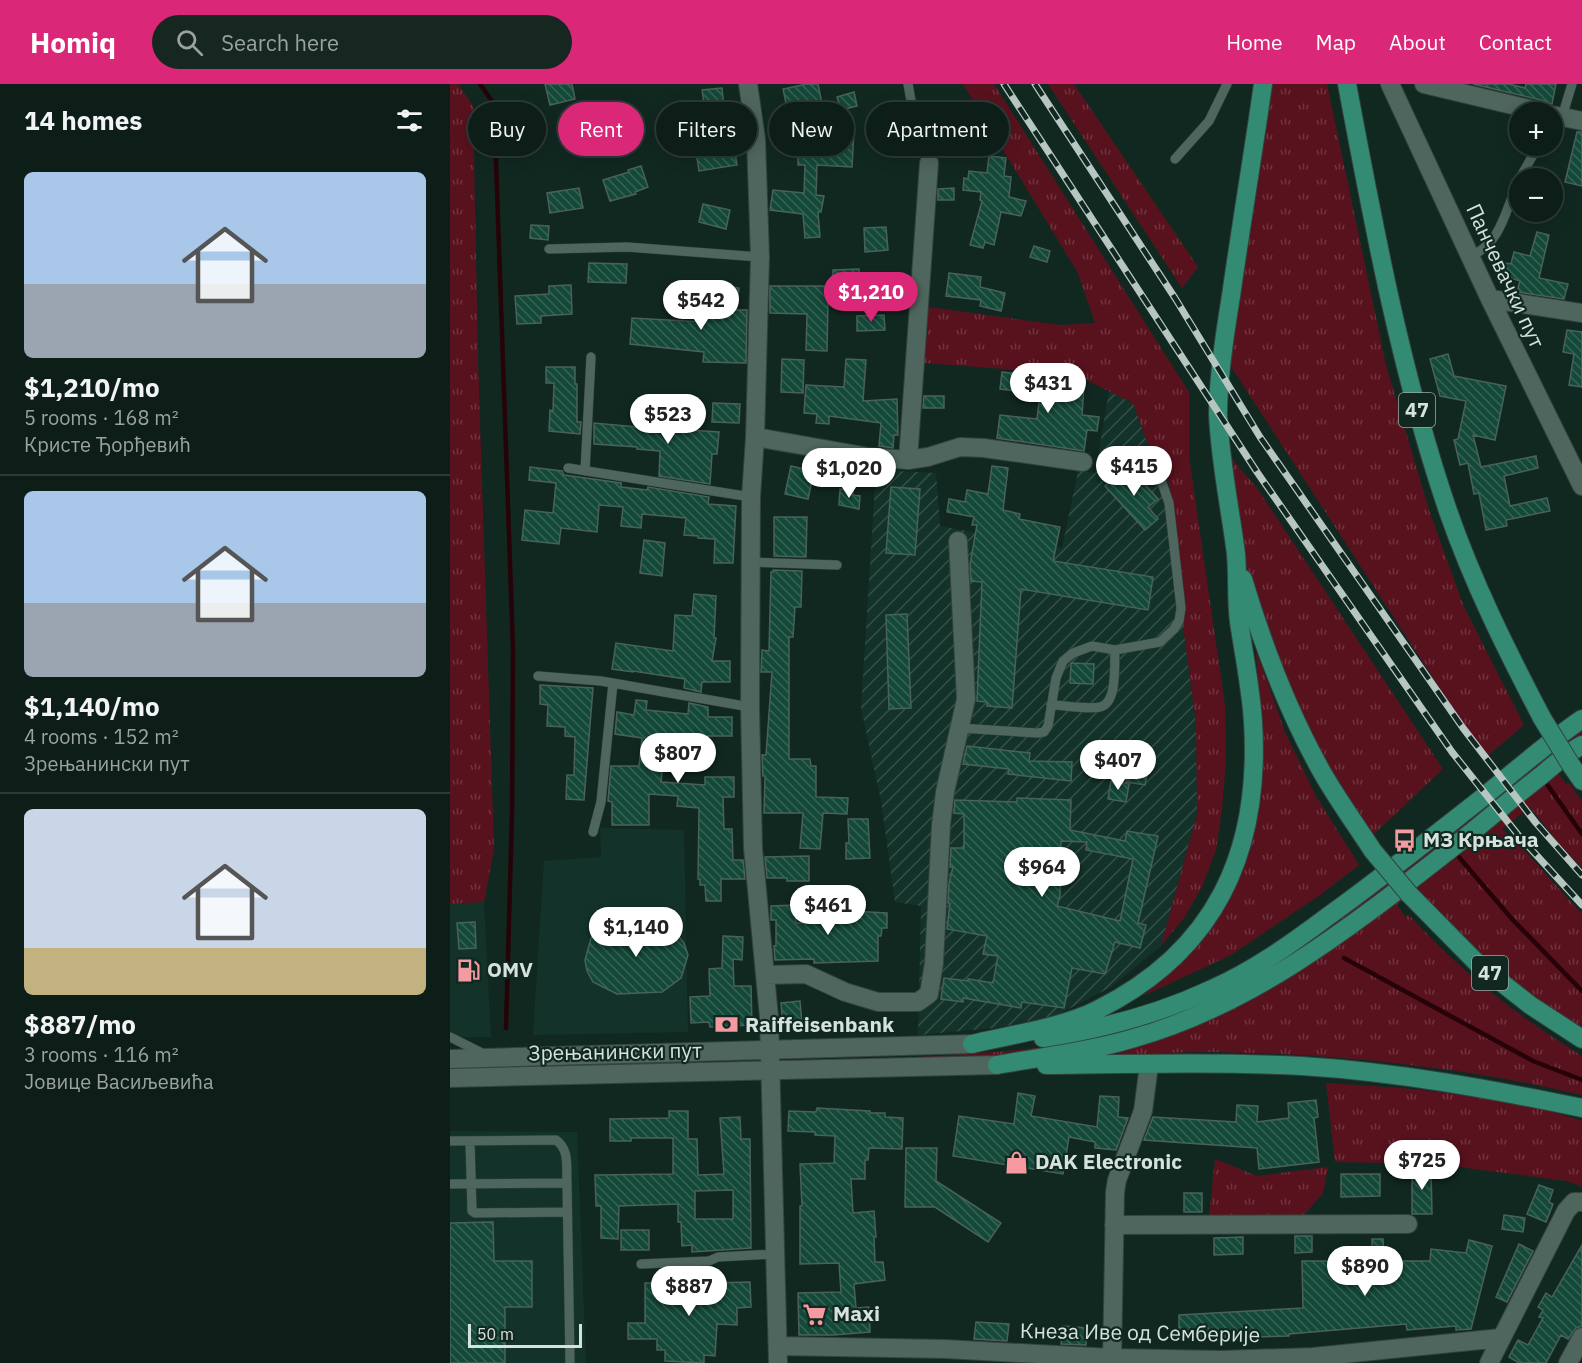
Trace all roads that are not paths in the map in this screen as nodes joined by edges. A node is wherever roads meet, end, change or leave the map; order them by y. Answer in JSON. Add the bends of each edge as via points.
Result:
{"nodes":[{"id":1,"x":748,"y":84,"type":"edge"},
{"id":2,"x":908,"y":84,"type":"edge"},
{"id":3,"x":1227,"y":84,"type":"edge"},
{"id":4,"x":1263,"y":84,"type":"edge"},
{"id":5,"x":1347,"y":84,"type":"edge"},
{"id":6,"x":1390,"y":84,"type":"edge"},
{"id":7,"x":1424,"y":84,"type":"edge"},
{"id":8,"x":1572,"y":84,"type":"edge"},
{"id":9,"x":1563,"y":103,"type":"edge"},
{"id":10,"x":1509,"y":104,"type":"edge"},
{"id":11,"x":1563,"y":117,"type":"edge"},
{"id":12,"x":1582,"y":121,"type":"edge"},
{"id":13,"x":1175,"y":159,"type":"dead end"},
{"id":14,"x":929,"y":163,"type":"joint"},
{"id":15,"x":1509,"y":204,"type":"edge"},
{"id":16,"x":549,"y":249,"type":"dead end"},
{"id":17,"x":1472,"y":256,"type":"junction"},
{"id":18,"x":760,"y":257,"type":"junction"},
{"id":19,"x":1490,"y":299,"type":"junction"},
{"id":20,"x":1582,"y":313,"type":"edge"},
{"id":21,"x":591,"y":357,"type":"dead end"},
{"id":22,"x":755,"y":437,"type":"junction"},
{"id":23,"x":1142,"y":454,"type":"dead end"},
{"id":24,"x":909,"y":460,"type":"junction"},
{"id":25,"x":1083,"y":462,"type":"dead end"},
{"id":26,"x":568,"y":468,"type":"dead end"},
{"id":27,"x":585,"y":471,"type":"junction"},
{"id":28,"x":1582,"y":486,"type":"edge"},
{"id":29,"x":751,"y":497,"type":"junction"},
{"id":30,"x":958,"y":541,"type":"dead end"},
{"id":31,"x":1236,"y":557,"type":"junction"},
{"id":32,"x":751,"y":562,"type":"junction"},
{"id":33,"x":837,"y":565,"type":"dead end"},
{"id":34,"x":1115,"y":650,"type":"junction"},
{"id":35,"x":538,"y":676,"type":"dead end"},
{"id":36,"x":613,"y":684,"type":"junction"},
{"id":37,"x":1051,"y":705,"type":"junction"},
{"id":38,"x":750,"y":707,"type":"junction"},
{"id":39,"x":1582,"y":719,"type":"edge"},
{"id":40,"x":960,"y":728,"type":"junction"},
{"id":41,"x":1582,"y":745,"type":"edge"},
{"id":42,"x":1582,"y":782,"type":"edge"},
{"id":43,"x":593,"y":832,"type":"dead end"},
{"id":44,"x":766,"y":975,"type":"junction"},
{"id":45,"x":450,"y":1037,"type":"edge"},
{"id":46,"x":1582,"y":1039,"type":"edge"},
{"id":47,"x":972,"y":1044,"type":"junction"},
{"id":48,"x":770,"y":1051,"type":"junction"},
{"id":49,"x":450,"y":1059,"type":"edge"},
{"id":50,"x":494,"y":1059,"type":"junction"},
{"id":51,"x":997,"y":1065,"type":"junction"},
{"id":52,"x":1149,"y":1065,"type":"junction"},
{"id":53,"x":770,"y":1071,"type":"junction"},
{"id":54,"x":450,"y":1078,"type":"edge"},
{"id":55,"x":1582,"y":1108,"type":"edge"},
{"id":56,"x":450,"y":1141,"type":"edge"},
{"id":57,"x":470,"y":1141,"type":"junction"},
{"id":58,"x":567,"y":1183,"type":"junction"},
{"id":59,"x":450,"y":1184,"type":"edge"},
{"id":60,"x":470,"y":1184,"type":"junction"},
{"id":61,"x":1582,"y":1202,"type":"edge"},
{"id":62,"x":567,"y":1212,"type":"junction"},
{"id":63,"x":1408,"y":1224,"type":"dead end"},
{"id":64,"x":1114,"y":1225,"type":"junction"},
{"id":65,"x":775,"y":1254,"type":"junction"},
{"id":66,"x":641,"y":1264,"type":"dead end"},
{"id":67,"x":1582,"y":1337,"type":"edge"},
{"id":68,"x":1501,"y":1338,"type":"junction"},
{"id":69,"x":778,"y":1355,"type":"edge"},
{"id":70,"x":1112,"y":1360,"type":"edge"},
{"id":71,"x":570,"y":1363,"type":"edge"},
{"id":72,"x":1489,"y":1363,"type":"edge"},
{"id":73,"x":1569,"y":1363,"type":"edge"}],
"edges":[{"from":1,"to":18,"type":"street","via":[[756,139]]},
{"from":2,"to":14,"type":"lane"},
{"from":3,"to":13,"type":"lane","via":[[1209,121]]},
{"from":4,"to":31,"type":"main road","number":"47","via":[[1226,331],[1218,412]]},
{"from":5,"to":42,"type":"main road","number":"47","bridge":true,"via":[[1395,322],[1449,513],[1505,646],[1542,718]]},
{"from":6,"to":17,"type":"street","name":"Панчевачки пут"},
{"from":7,"to":10,"type":"street"},
{"from":8,"to":9,"type":"lane"},
{"from":11,"to":12,"type":"street"},
{"from":14,"to":24,"type":"street"},
{"from":15,"to":17,"type":"lane","via":[[1492,242]]},
{"from":16,"to":18,"type":"lane","via":[[627,247]]},
{"from":17,"to":19,"type":"street","name":"Панчевачки пут"},
{"from":18,"to":22,"type":"street"},
{"from":19,"to":20,"type":"street"},
{"from":19,"to":28,"type":"street","name":"Панчевачки пут"},
{"from":21,"to":27,"type":"lane"},
{"from":22,"to":24,"type":"street"},
{"from":22,"to":29,"type":"street"},
{"from":23,"to":34,"type":"lane","via":[[1162,483],[1168,503],[1181,615],[1174,629],[1160,642]]},
{"from":24,"to":25,"type":"street","via":[[960,447]]},
{"from":26,"to":27,"type":"lane"},
{"from":27,"to":29,"type":"lane"},
{"from":29,"to":32,"type":"street"},
{"from":30,"to":40,"type":"street","via":[[966,699]]},
{"from":31,"to":46,"type":"main road","number":"47","bridge":true,"via":[[1283,695],[1323,774],[1373,850],[1409,894],[1478,964]]},
{"from":31,"to":47,"type":"main road","via":[[1236,597],[1253,723],[1252,792],[1234,868],[1213,910],[1171,962],[1132,991],[1095,1011],[1062,1022]]},
{"from":32,"to":33,"type":"lane"},
{"from":32,"to":38,"type":"street"},
{"from":34,"to":37,"type":"lane","via":[[1092,646],[1063,661]]},
{"from":34,"to":37,"type":"lane","via":[[1113,691],[1107,703],[1099,708]]},
{"from":35,"to":36,"type":"lane"},
{"from":36,"to":38,"type":"lane"},
{"from":36,"to":43,"type":"lane","via":[[601,802]]},
{"from":37,"to":40,"type":"lane","via":[[1044,732]]},
{"from":38,"to":44,"type":"street","via":[[753,848]]},
{"from":39,"to":47,"type":"main road","via":[[1383,877],[1287,947],[1221,985],[1152,1014],[1090,1031]]},
{"from":40,"to":44,"type":"street","via":[[942,814],[929,994],[918,1002],[878,1002],[806,974]]},
{"from":41,"to":51,"type":"main road","via":[[1365,915],[1246,993],[1132,1039]]},
{"from":44,"to":48,"type":"street"},
{"from":45,"to":50,"type":"lane"},
{"from":47,"to":48,"type":"street","name":"Зрењанински пут"},
{"from":48,"to":50,"type":"street","name":"Зрењанински пут"},
{"from":48,"to":53,"type":"street"},
{"from":49,"to":50,"type":"street","name":"Зрењанински пут"},
{"from":51,"to":52,"type":"main road"},
{"from":51,"to":53,"type":"street","name":"Зрењанински пут"},
{"from":52,"to":55,"type":"main road","via":[[1302,1066],[1414,1077]]},
{"from":52,"to":64,"type":"street","via":[[1143,1111],[1116,1186]]},
{"from":53,"to":54,"type":"street","name":"Зрењанински пут"},
{"from":53,"to":65,"type":"street"},
{"from":56,"to":57,"type":"lane"},
{"from":57,"to":58,"type":"lane","via":[[556,1140],[564,1146]]},
{"from":57,"to":60,"type":"lane"},
{"from":58,"to":60,"type":"lane"},
{"from":58,"to":62,"type":"lane"},
{"from":59,"to":60,"type":"lane"},
{"from":60,"to":62,"type":"lane","via":[[470,1208],[475,1213]]},
{"from":61,"to":68,"type":"street","via":[[1574,1202],[1566,1211]]},
{"from":62,"to":71,"type":"lane"},
{"from":63,"to":64,"type":"street"},
{"from":64,"to":70,"type":"street"},
{"from":65,"to":66,"type":"lane"},
{"from":65,"to":69,"type":"street"},
{"from":67,"to":73,"type":"street"},
{"from":68,"to":70,"type":"street","name":"Кнеза Иве од Семберије","via":[[1291,1358]]},
{"from":68,"to":72,"type":"street"},
{"from":69,"to":70,"type":"street","name":"Кнеза Иве од Семберије","via":[[945,1349]]}]}
